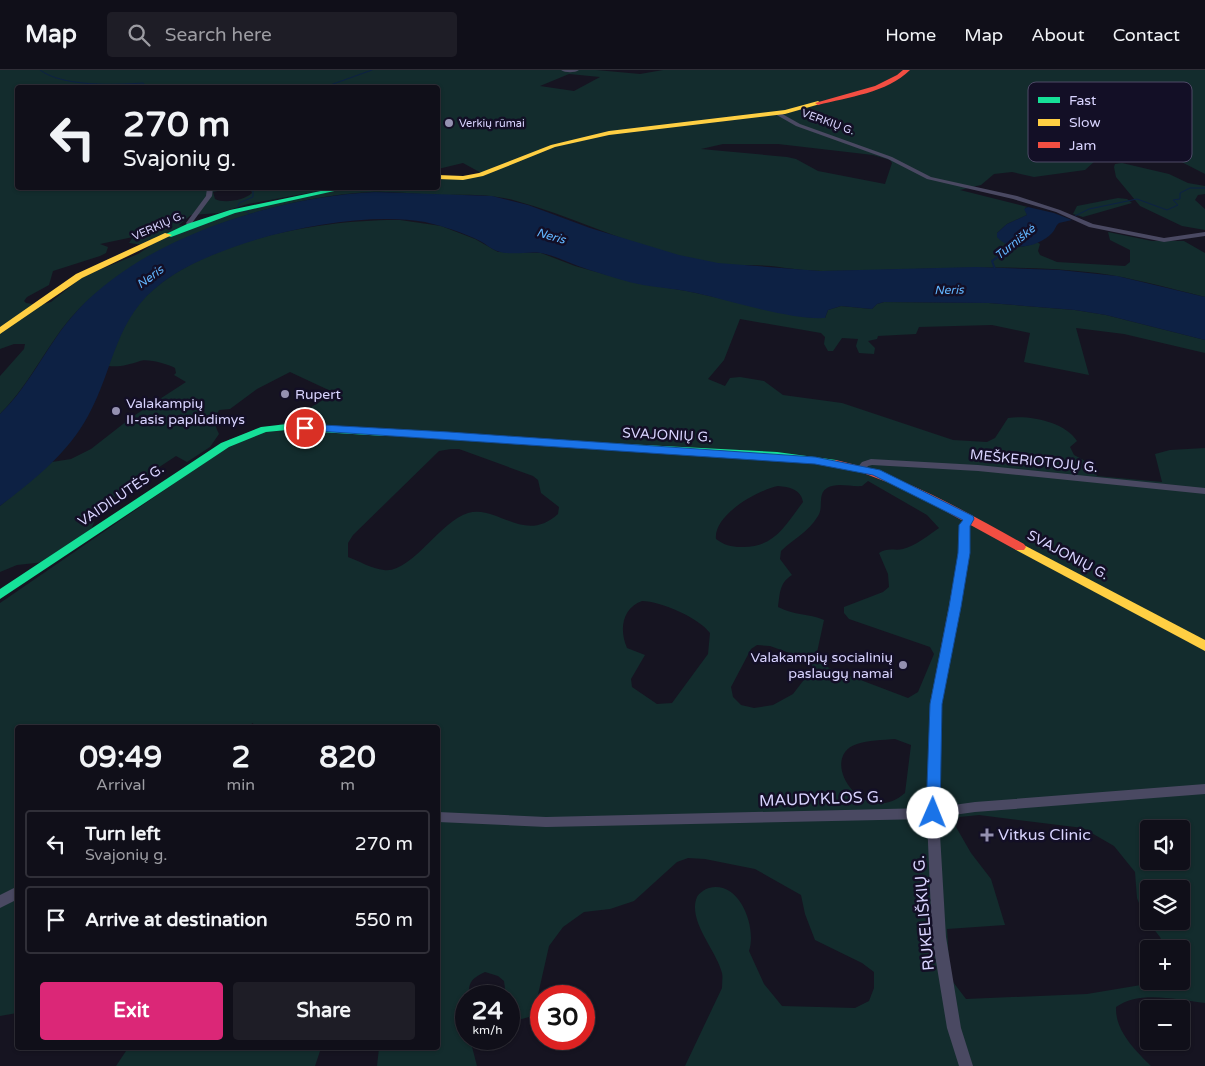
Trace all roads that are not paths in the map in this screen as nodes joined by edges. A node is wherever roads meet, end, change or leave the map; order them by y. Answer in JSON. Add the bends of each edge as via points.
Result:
{"nodes":[{"id":1,"x":564,"y":70,"type":"edge"},
{"id":2,"x":576,"y":70,"type":"edge"},
{"id":3,"x":907,"y":70,"type":"edge"},
{"id":4,"x":777,"y":114,"type":"junction"},
{"id":5,"x":440,"y":176,"type":"edge"},
{"id":6,"x":210,"y":190,"type":"edge"},
{"id":7,"x":333,"y":190,"type":"edge"},
{"id":8,"x":190,"y":225,"type":"junction"},
{"id":9,"x":1205,"y":234,"type":"edge"},
{"id":10,"x":0,"y":330,"type":"edge"},
{"id":11,"x":264,"y":429,"type":"joint"},
{"id":12,"x":862,"y":468,"type":"junction"},
{"id":13,"x":1205,"y":491,"type":"edge"},
{"id":14,"x":969,"y":519,"type":"junction"},
{"id":15,"x":0,"y":595,"type":"edge"},
{"id":16,"x":1205,"y":646,"type":"edge"},
{"id":17,"x":1205,"y":789,"type":"edge"},
{"id":18,"x":933,"y":813,"type":"junction"},
{"id":19,"x":440,"y":817,"type":"edge"},
{"id":20,"x":15,"y":894,"type":"edge"},
{"id":21,"x":0,"y":902,"type":"edge"},
{"id":22,"x":966,"y":1066,"type":"edge"}],
"edges":[{"from":1,"to":2,"type":"street"},
{"from":3,"to":4,"type":"main road","via":[[871,89]]},
{"from":4,"to":5,"type":"main road","via":[[609,133],[553,146],[481,175]]},
{"from":4,"to":9,"type":"street","name":"VERKIŲ G.","via":[[798,125],[890,158],[929,178],[1015,197],[1091,226],[1164,240]]},
{"from":6,"to":8,"type":"street"},
{"from":7,"to":8,"type":"main road","name":"VERKIŲ G.","via":[[260,203]]},
{"from":8,"to":10,"type":"main road","name":"VERKIŲ G.","via":[[79,276]]},
{"from":11,"to":12,"type":"main road","name":"SVAJONIŲ G.","via":[[287,427],[449,435],[790,458]]},
{"from":11,"to":15,"type":"main road","name":"VAIDILUTĖS G.","via":[[225,445]]},
{"from":12,"to":13,"type":"street","name":"MEŠKERIOTOJŲ G.","via":[[871,462],[978,468]]},
{"from":12,"to":14,"type":"main road","name":"SVAJONIŲ G.","via":[[901,483]]},
{"from":14,"to":16,"type":"main road","name":"SVAJONIŲ G."},
{"from":14,"to":18,"type":"street","name":"RUKELIŠKIŲ G.","via":[[965,525],[957,598],[936,704]]},
{"from":17,"to":18,"type":"street","name":"MAUDYKLOS G."},
{"from":18,"to":19,"type":"street","name":"MAUDYKLOS G.","via":[[546,822]]},
{"from":18,"to":22,"type":"street","name":"RUKELIŠKIŲ G.","via":[[939,937],[954,1028]]},
{"from":20,"to":21,"type":"street"}]}
